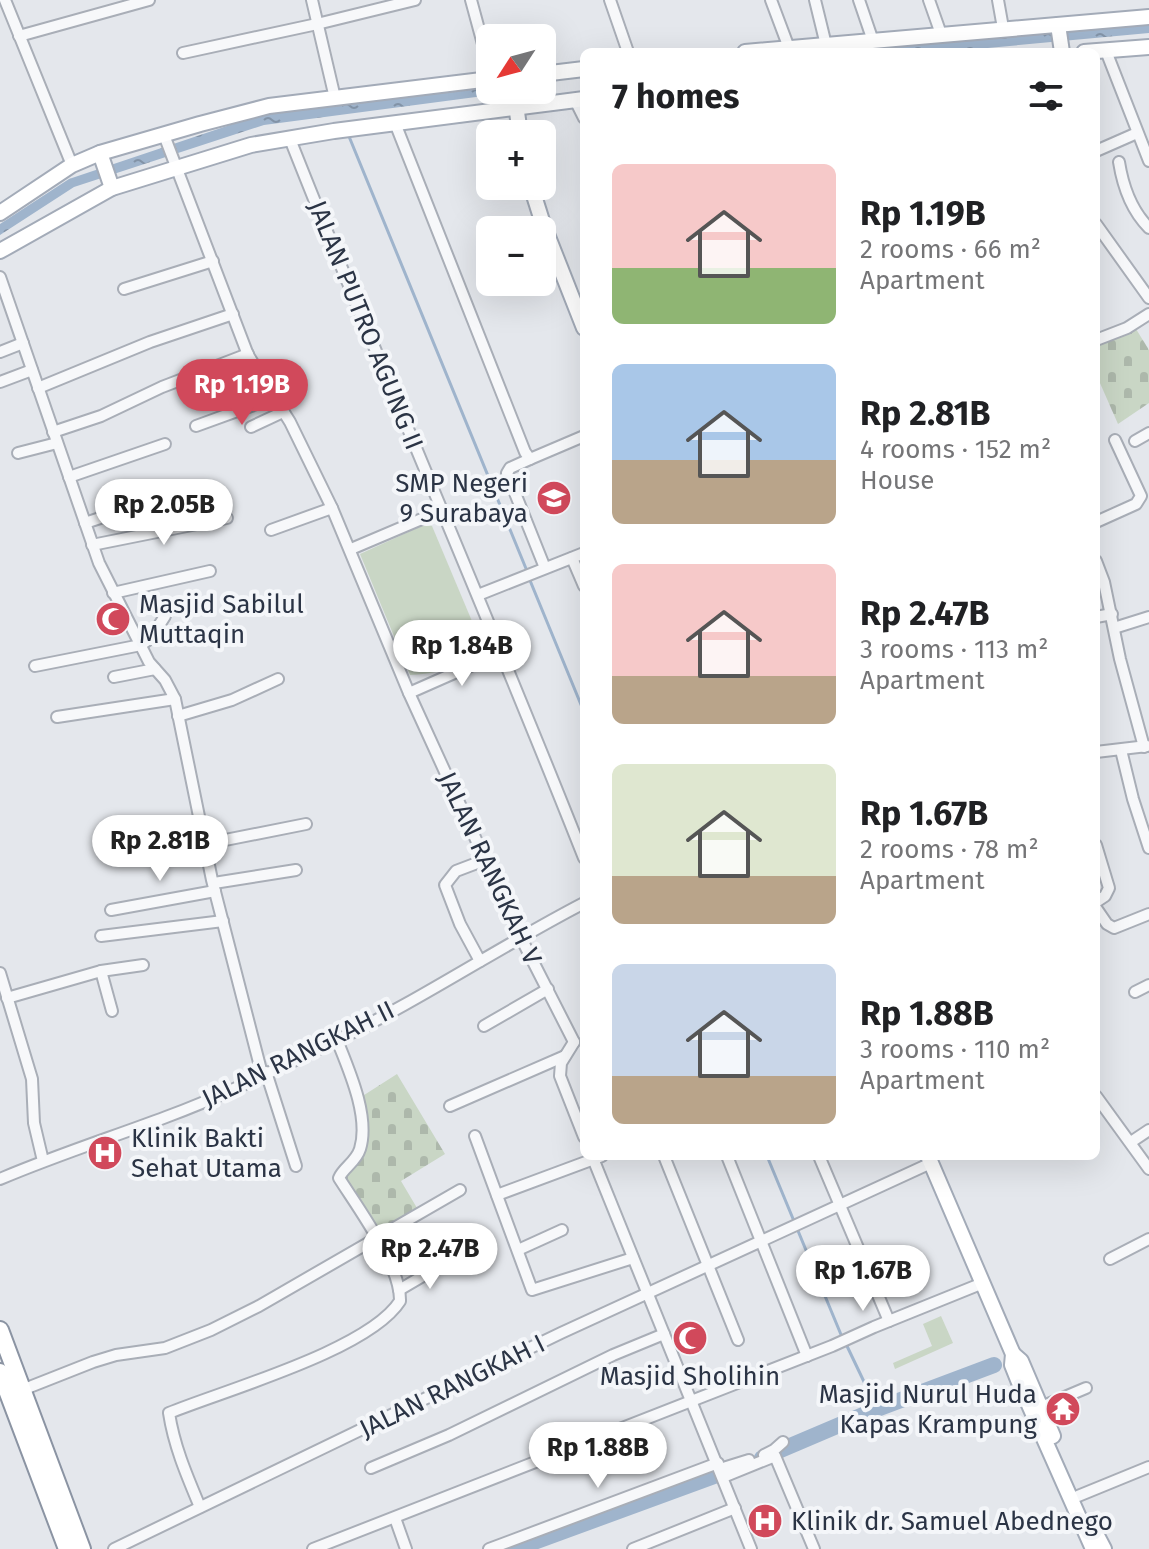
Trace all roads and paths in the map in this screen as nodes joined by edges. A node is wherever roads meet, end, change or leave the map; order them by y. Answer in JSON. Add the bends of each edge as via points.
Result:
{"nodes":[{"id":1,"x":5,"y":0,"type":"edge"},
{"id":2,"x":149,"y":0,"type":"edge"},
{"id":3,"x":312,"y":0,"type":"edge"},
{"id":4,"x":415,"y":0,"type":"edge"},
{"id":5,"x":471,"y":0,"type":"edge"},
{"id":6,"x":610,"y":0,"type":"edge"},
{"id":7,"x":771,"y":0,"type":"edge"},
{"id":8,"x":815,"y":0,"type":"edge"},
{"id":9,"x":859,"y":0,"type":"edge"},
{"id":10,"x":929,"y":0,"type":"edge"},
{"id":11,"x":998,"y":0,"type":"edge"},
{"id":12,"x":1149,"y":17,"type":"edge"},
{"id":13,"x":317,"y":24,"type":"junction"},
{"id":14,"x":478,"y":24,"type":"edge"},
{"id":15,"x":1058,"y":26,"type":"junction"},
{"id":16,"x":1003,"y":28,"type":"junction"},
{"id":17,"x":941,"y":34,"type":"junction"},
{"id":18,"x":19,"y":36,"type":"junction"},
{"id":19,"x":826,"y":45,"type":"junction"},
{"id":20,"x":863,"y":45,"type":"edge"},
{"id":21,"x":1149,"y":47,"type":"edge"},
{"id":22,"x":627,"y":48,"type":"edge"},
{"id":23,"x":789,"y":48,"type":"joint"},
{"id":24,"x":1061,"y":48,"type":"edge"},
{"id":25,"x":1100,"y":51,"type":"edge"},
{"id":26,"x":1106,"y":51,"type":"junction"},
{"id":27,"x":183,"y":53,"type":"dead end"},
{"id":28,"x":580,"y":69,"type":"edge"},
{"id":29,"x":556,"y":72,"type":"edge"},
{"id":30,"x":476,"y":81,"type":"edge"},
{"id":31,"x":335,"y":98,"type":"junction"},
{"id":32,"x":580,"y":99,"type":"edge"},
{"id":33,"x":556,"y":100,"type":"edge"},
{"id":34,"x":499,"y":104,"type":"edge"},
{"id":35,"x":395,"y":123,"type":"junction"},
{"id":36,"x":1137,"y":133,"type":"junction"},
{"id":37,"x":164,"y":137,"type":"junction"},
{"id":38,"x":290,"y":139,"type":"junction"},
{"id":39,"x":1100,"y":149,"type":"edge"},
{"id":40,"x":102,"y":158,"type":"junction"},
{"id":41,"x":1149,"y":161,"type":"edge"},
{"id":42,"x":1119,"y":162,"type":"dead end"},
{"id":43,"x":72,"y":165,"type":"junction"},
{"id":44,"x":176,"y":166,"type":"junction"},
{"id":45,"x":111,"y":185,"type":"junction"},
{"id":46,"x":535,"y":200,"type":"edge"},
{"id":47,"x":0,"y":213,"type":"edge"},
{"id":48,"x":1149,"y":228,"type":"edge"},
{"id":49,"x":1100,"y":230,"type":"edge"},
{"id":50,"x":0,"y":251,"type":"edge"},
{"id":51,"x":213,"y":261,"type":"junction"},
{"id":52,"x":0,"y":277,"type":"edge"},
{"id":53,"x":124,"y":289,"type":"dead end"},
{"id":54,"x":1149,"y":298,"type":"edge"},
{"id":55,"x":233,"y":314,"type":"junction"},
{"id":56,"x":1149,"y":314,"type":"edge"},
{"id":57,"x":580,"y":318,"type":"edge"},
{"id":58,"x":1100,"y":338,"type":"edge"},
{"id":59,"x":23,"y":343,"type":"junction"},
{"id":60,"x":0,"y":352,"type":"edge"},
{"id":61,"x":248,"y":354,"type":"junction"},
{"id":62,"x":32,"y":370,"type":"junction"},
{"id":63,"x":0,"y":382,"type":"edge"},
{"id":64,"x":38,"y":388,"type":"junction"},
{"id":65,"x":273,"y":395,"type":"junction"},
{"id":66,"x":283,"y":412,"type":"junction"},
{"id":67,"x":196,"y":426,"type":"dead end"},
{"id":68,"x":251,"y":427,"type":"dead end"},
{"id":69,"x":1149,"y":433,"type":"edge"},
{"id":70,"x":55,"y":438,"type":"junction"},
{"id":71,"x":580,"y":438,"type":"edge"},
{"id":72,"x":1115,"y":440,"type":"dead end"},
{"id":73,"x":1135,"y":441,"type":"dead end"},
{"id":74,"x":165,"y":444,"type":"dead end"},
{"id":75,"x":18,"y":453,"type":"dead end"},
{"id":76,"x":530,"y":459,"type":"junction"},
{"id":77,"x":69,"y":477,"type":"junction"},
{"id":78,"x":164,"y":497,"type":"dead end"},
{"id":79,"x":332,"y":508,"type":"junction"},
{"id":80,"x":443,"y":510,"type":"junction"},
{"id":81,"x":227,"y":518,"type":"dead end"},
{"id":82,"x":1100,"y":520,"type":"edge"},
{"id":83,"x":85,"y":523,"type":"junction"},
{"id":84,"x":271,"y":530,"type":"dead end"},
{"id":85,"x":92,"y":545,"type":"junction"},
{"id":86,"x":351,"y":549,"type":"junction"},
{"id":87,"x":580,"y":555,"type":"edge"},
{"id":88,"x":572,"y":558,"type":"junction"},
{"id":89,"x":210,"y":571,"type":"dead end"},
{"id":90,"x":535,"y":572,"type":"junction"},
{"id":91,"x":1100,"y":574,"type":"edge"},
{"id":92,"x":580,"y":577,"type":"edge"},
{"id":93,"x":113,"y":593,"type":"junction"},
{"id":94,"x":478,"y":595,"type":"junction"},
{"id":95,"x":1112,"y":614,"type":"junction"},
{"id":96,"x":165,"y":616,"type":"dead end"},
{"id":97,"x":1100,"y":616,"type":"edge"},
{"id":98,"x":1149,"y":617,"type":"edge"},
{"id":99,"x":1114,"y":628,"type":"junction"},
{"id":100,"x":141,"y":645,"type":"junction"},
{"id":101,"x":502,"y":652,"type":"junction"},
{"id":102,"x":35,"y":666,"type":"dead end"},
{"id":103,"x":155,"y":669,"type":"junction"},
{"id":104,"x":114,"y":677,"type":"dead end"},
{"id":105,"x":278,"y":679,"type":"dead end"},
{"id":106,"x":409,"y":693,"type":"junction"},
{"id":107,"x":175,"y":699,"type":"junction"},
{"id":108,"x":178,"y":716,"type":"junction"},
{"id":109,"x":57,"y":717,"type":"dead end"},
{"id":110,"x":1146,"y":746,"type":"edge"},
{"id":111,"x":1121,"y":750,"type":"junction"},
{"id":112,"x":1100,"y":752,"type":"edge"},
{"id":113,"x":306,"y":824,"type":"dead end"},
{"id":114,"x":205,"y":844,"type":"junction"},
{"id":115,"x":580,"y":848,"type":"edge"},
{"id":116,"x":1149,"y":848,"type":"edge"},
{"id":117,"x":1100,"y":858,"type":"edge"},
{"id":118,"x":485,"y":860,"type":"junction"},
{"id":119,"x":296,"y":870,"type":"dead end"},
{"id":120,"x":214,"y":887,"type":"junction"},
{"id":121,"x":1100,"y":899,"type":"edge"},
{"id":122,"x":580,"y":905,"type":"edge"},
{"id":123,"x":111,"y":910,"type":"dead end"},
{"id":124,"x":1100,"y":914,"type":"edge"},
{"id":125,"x":1149,"y":914,"type":"edge"},
{"id":126,"x":223,"y":921,"type":"junction"},
{"id":127,"x":101,"y":936,"type":"dead end"},
{"id":128,"x":520,"y":936,"type":"junction"},
{"id":129,"x":480,"y":961,"type":"junction"},
{"id":130,"x":143,"y":965,"type":"dead end"},
{"id":131,"x":101,"y":971,"type":"junction"},
{"id":132,"x":0,"y":973,"type":"edge"},
{"id":133,"x":1149,"y":985,"type":"edge"},
{"id":134,"x":548,"y":989,"type":"junction"},
{"id":135,"x":1135,"y":992,"type":"dead end"},
{"id":136,"x":7,"y":998,"type":"junction"},
{"id":137,"x":112,"y":1011,"type":"dead end"},
{"id":138,"x":484,"y":1026,"type":"dead end"},
{"id":139,"x":337,"y":1040,"type":"junction"},
{"id":140,"x":579,"y":1040,"type":"edge"},
{"id":141,"x":565,"y":1056,"type":"junction"},
{"id":142,"x":264,"y":1073,"type":"junction"},
{"id":143,"x":1100,"y":1101,"type":"edge"},
{"id":144,"x":450,"y":1106,"type":"dead end"},
{"id":145,"x":580,"y":1127,"type":"edge"},
{"id":146,"x":1149,"y":1130,"type":"edge"},
{"id":147,"x":475,"y":1136,"type":"dead end"},
{"id":148,"x":1131,"y":1142,"type":"junction"},
{"id":149,"x":588,"y":1160,"type":"edge"},
{"id":150,"x":597,"y":1160,"type":"edge"},
{"id":151,"x":666,"y":1160,"type":"edge"},
{"id":152,"x":729,"y":1160,"type":"edge"},
{"id":153,"x":821,"y":1160,"type":"edge"},
{"id":154,"x":929,"y":1160,"type":"edge"},
{"id":155,"x":43,"y":1161,"type":"junction"},
{"id":156,"x":296,"y":1166,"type":"dead end"},
{"id":157,"x":1149,"y":1169,"type":"edge"},
{"id":158,"x":0,"y":1179,"type":"edge"},
{"id":159,"x":460,"y":1190,"type":"dead end"},
{"id":160,"x":497,"y":1195,"type":"junction"},
{"id":161,"x":839,"y":1205,"type":"junction"},
{"id":162,"x":562,"y":1230,"type":"dead end"},
{"id":163,"x":377,"y":1238,"type":"junction"},
{"id":164,"x":1149,"y":1239,"type":"edge"},
{"id":165,"x":761,"y":1241,"type":"junction"},
{"id":166,"x":518,"y":1250,"type":"junction"},
{"id":167,"x":633,"y":1258,"type":"junction"},
{"id":168,"x":1110,"y":1259,"type":"dead end"},
{"id":169,"x":445,"y":1263,"type":"dead end"},
{"id":170,"x":707,"y":1265,"type":"junction"},
{"id":171,"x":983,"y":1283,"type":"junction"},
{"id":172,"x":399,"y":1290,"type":"junction"},
{"id":173,"x":647,"y":1293,"type":"junction"},
{"id":174,"x":889,"y":1321,"type":"junction"},
{"id":175,"x":0,"y":1330,"type":"edge"},
{"id":176,"x":664,"y":1334,"type":"junction"},
{"id":177,"x":738,"y":1340,"type":"dead end"},
{"id":178,"x":1013,"y":1354,"type":"junction"},
{"id":179,"x":807,"y":1356,"type":"junction"},
{"id":180,"x":0,"y":1373,"type":"edge"},
{"id":181,"x":1086,"y":1388,"type":"dead end"},
{"id":182,"x":22,"y":1390,"type":"junction"},
{"id":183,"x":692,"y":1401,"type":"junction"},
{"id":184,"x":1041,"y":1407,"type":"junction"},
{"id":185,"x":783,"y":1442,"type":"dead end"},
{"id":186,"x":1149,"y":1467,"type":"edge"},
{"id":187,"x":371,"y":1468,"type":"dead end"},
{"id":188,"x":720,"y":1469,"type":"junction"},
{"id":189,"x":1078,"y":1496,"type":"junction"},
{"id":190,"x":200,"y":1507,"type":"junction"},
{"id":191,"x":735,"y":1508,"type":"junction"},
{"id":192,"x":395,"y":1518,"type":"junction"},
{"id":193,"x":664,"y":1536,"type":"junction"},
{"id":194,"x":67,"y":1549,"type":"edge"},
{"id":195,"x":82,"y":1549,"type":"edge"},
{"id":196,"x":114,"y":1549,"type":"edge"},
{"id":197,"x":313,"y":1549,"type":"edge"},
{"id":198,"x":406,"y":1549,"type":"edge"},
{"id":199,"x":489,"y":1549,"type":"edge"},
{"id":200,"x":633,"y":1549,"type":"edge"},
{"id":201,"x":669,"y":1549,"type":"edge"},
{"id":202,"x":751,"y":1549,"type":"edge"},
{"id":203,"x":814,"y":1549,"type":"edge"},
{"id":204,"x":1093,"y":1549,"type":"edge"},
{"id":205,"x":1104,"y":1549,"type":"edge"}],
"edges":[{"from":1,"to":18,"type":"street"},
{"from":2,"to":18,"type":"street"},
{"from":3,"to":13,"type":"street"},
{"from":4,"to":13,"type":"street"},
{"from":5,"to":14,"type":"street"},
{"from":6,"to":22,"type":"street"},
{"from":7,"to":23,"type":"street"},
{"from":8,"to":19,"type":"street"},
{"from":9,"to":20,"type":"street"},
{"from":10,"to":17,"type":"street"},
{"from":11,"to":16,"type":"street"},
{"from":12,"to":15,"type":"main road"},
{"from":13,"to":27,"type":"street"},
{"from":13,"to":31,"type":"street"},
{"from":15,"to":16,"type":"main road"},
{"from":15,"to":24,"type":"main road"},
{"from":16,"to":17,"type":"main road"},
{"from":17,"to":20,"type":"main road"},
{"from":18,"to":43,"type":"street"},
{"from":19,"to":20,"type":"main road"},
{"from":19,"to":23,"type":"main road"},
{"from":21,"to":26,"type":"main road"},
{"from":25,"to":26,"type":"main road"},
{"from":26,"to":36,"type":"street"},
{"from":28,"to":29,"type":"main road"},
{"from":30,"to":31,"type":"main road"},
{"from":31,"to":37,"type":"main road","via":[[269,106]]},
{"from":32,"to":33,"type":"main road"},
{"from":34,"to":35,"type":"main road"},
{"from":35,"to":38,"type":"main road"},
{"from":35,"to":76,"type":"street"},
{"from":36,"to":39,"type":"street"},
{"from":36,"to":41,"type":"street"},
{"from":37,"to":40,"type":"main road"},
{"from":37,"to":44,"type":"street","name":"JALAN RANGKAH V"},
{"from":38,"to":44,"type":"main road"},
{"from":38,"to":80,"type":"street","name":"JALAN PUTRO AGUNG II"},
{"from":40,"to":43,"type":"main road"},
{"from":40,"to":45,"type":"main road"},
{"from":42,"to":48,"type":"street","via":[[1133,209]]},
{"from":43,"to":47,"type":"main road"},
{"from":44,"to":45,"type":"main road"},
{"from":44,"to":51,"type":"street","name":"JALAN RANGKAH V"},
{"from":45,"to":50,"type":"main road"},
{"from":46,"to":57,"type":"main road"},
{"from":49,"to":54,"type":"street"},
{"from":51,"to":53,"type":"street"},
{"from":51,"to":55,"type":"street","name":"JALAN RANGKAH V"},
{"from":52,"to":59,"type":"street"},
{"from":55,"to":61,"type":"street","name":"JALAN RANGKAH V"},
{"from":55,"to":64,"type":"street"},
{"from":56,"to":58,"type":"street"},
{"from":59,"to":60,"type":"street"},
{"from":59,"to":62,"type":"street"},
{"from":61,"to":65,"type":"street","name":"JALAN RANGKAH V"},
{"from":61,"to":70,"type":"street","via":[[162,387]]},
{"from":62,"to":63,"type":"street"},
{"from":62,"to":64,"type":"street"},
{"from":64,"to":70,"type":"street"},
{"from":65,"to":66,"type":"street","name":"JALAN RANGKAH V"},
{"from":65,"to":67,"type":"street"},
{"from":66,"to":68,"type":"street"},
{"from":66,"to":79,"type":"street","name":"JALAN RANGKAH V"},
{"from":69,"to":73,"type":"street"},
{"from":70,"to":75,"type":"street"},
{"from":70,"to":77,"type":"street"},
{"from":71,"to":76,"type":"street"},
{"from":72,"to":82,"type":"street","via":[[1141,496],[1136,504]]},
{"from":74,"to":77,"type":"street"},
{"from":76,"to":90,"type":"street","via":[[507,473]]},
{"from":77,"to":83,"type":"street"},
{"from":78,"to":83,"type":"street"},
{"from":79,"to":84,"type":"street"},
{"from":79,"to":86,"type":"street","name":"JALAN RANGKAH V"},
{"from":80,"to":86,"type":"street"},
{"from":80,"to":94,"type":"street","name":"JALAN PUTRO AGUNG II"},
{"from":81,"to":85,"type":"street"},
{"from":83,"to":85,"type":"street"},
{"from":85,"to":93,"type":"street"},
{"from":86,"to":106,"type":"street","name":"JALAN RANGKAH V"},
{"from":87,"to":88,"type":"street"},
{"from":88,"to":90,"type":"street"},
{"from":88,"to":92,"type":"street"},
{"from":89,"to":93,"type":"street"},
{"from":90,"to":94,"type":"street"},
{"from":91,"to":95,"type":"street"},
{"from":93,"to":100,"type":"street"},
{"from":94,"to":101,"type":"street","name":"JALAN PUTRO AGUNG II"},
{"from":95,"to":97,"type":"street"},
{"from":95,"to":99,"type":"street"},
{"from":96,"to":100,"type":"street"},
{"from":98,"to":99,"type":"street"},
{"from":99,"to":110,"type":"street"},
{"from":100,"to":102,"type":"street"},
{"from":100,"to":103,"type":"street"},
{"from":101,"to":106,"type":"street"},
{"from":101,"to":115,"type":"street"},
{"from":103,"to":104,"type":"street"},
{"from":103,"to":107,"type":"street"},
{"from":105,"to":108,"type":"street"},
{"from":106,"to":118,"type":"street","name":"JALAN RANGKAH V"},
{"from":107,"to":108,"type":"street"},
{"from":107,"to":109,"type":"street"},
{"from":108,"to":114,"type":"street"},
{"from":110,"to":111,"type":"street"},
{"from":111,"to":112,"type":"street"},
{"from":111,"to":116,"type":"street"},
{"from":113,"to":114,"type":"street"},
{"from":114,"to":120,"type":"street"},
{"from":117,"to":121,"type":"street","via":[[1109,888]]},
{"from":118,"to":128,"type":"street","name":"JALAN RANGKAH V"},
{"from":118,"to":129,"type":"street","via":[[456,871],[445,885]]},
{"from":119,"to":120,"type":"street"},
{"from":120,"to":123,"type":"street"},
{"from":120,"to":126,"type":"street"},
{"from":122,"to":128,"type":"street","name":"JALAN RANGKAH II"},
{"from":124,"to":125,"type":"street","via":[[1114,928]]},
{"from":126,"to":127,"type":"street"},
{"from":126,"to":142,"type":"street"},
{"from":128,"to":129,"type":"street","name":"JALAN RANGKAH II"},
{"from":128,"to":134,"type":"street","name":"JALAN RANGKAH V"},
{"from":129,"to":139,"type":"street","name":"JALAN RANGKAH II"},
{"from":130,"to":131,"type":"street"},
{"from":131,"to":136,"type":"street"},
{"from":131,"to":137,"type":"street"},
{"from":132,"to":136,"type":"street"},
{"from":133,"to":135,"type":"street"},
{"from":134,"to":138,"type":"street"},
{"from":134,"to":140,"type":"street","name":"JALAN RANGKAH V"},
{"from":136,"to":155,"type":"street","via":[[32,1079]]},
{"from":139,"to":142,"type":"street","name":"JALAN RANGKAH II"},
{"from":139,"to":163,"type":"street","via":[[358,1097],[361,1132],[358,1153],[339,1178]]},
{"from":140,"to":141,"type":"street"},
{"from":141,"to":144,"type":"street"},
{"from":141,"to":145,"type":"street","via":[[561,1082]]},
{"from":142,"to":155,"type":"street","name":"JALAN RANGKAH II","via":[[168,1116]]},
{"from":142,"to":156,"type":"street"},
{"from":143,"to":148,"type":"street"},
{"from":146,"to":148,"type":"street"},
{"from":147,"to":160,"type":"street"},
{"from":148,"to":157,"type":"street"},
{"from":149,"to":160,"type":"street"},
{"from":150,"to":167,"type":"street"},
{"from":151,"to":170,"type":"street"},
{"from":152,"to":165,"type":"street"},
{"from":153,"to":161,"type":"street"},
{"from":154,"to":161,"type":"street","name":"JALAN RANGKAH I"},
{"from":154,"to":171,"type":"main road"},
{"from":155,"to":158,"type":"street","name":"JALAN RANGKAH II"},
{"from":159,"to":163,"type":"street"},
{"from":160,"to":166,"type":"street"},
{"from":161,"to":165,"type":"street","name":"JALAN RANGKAH I"},
{"from":161,"to":174,"type":"street"},
{"from":162,"to":166,"type":"street"},
{"from":163,"to":172,"type":"street"},
{"from":163,"to":182,"type":"street","via":[[198,1336],[93,1362]]},
{"from":164,"to":168,"type":"street"},
{"from":165,"to":170,"type":"street","name":"JALAN RANGKAH I"},
{"from":165,"to":179,"type":"street"},
{"from":166,"to":167,"type":"street","via":[[532,1290]]},
{"from":167,"to":173,"type":"street"},
{"from":169,"to":172,"type":"street"},
{"from":170,"to":173,"type":"street","name":"JALAN RANGKAH I"},
{"from":170,"to":177,"type":"street"},
{"from":171,"to":174,"type":"street"},
{"from":171,"to":178,"type":"main road"},
{"from":172,"to":190,"type":"street","via":[[397,1306],[355,1339],[169,1413],[177,1455]]},
{"from":173,"to":176,"type":"street"},
{"from":173,"to":190,"type":"street","name":"JALAN RANGKAH I"},
{"from":174,"to":179,"type":"street"},
{"from":175,"to":182,"type":"highway"},
{"from":176,"to":183,"type":"street"},
{"from":176,"to":187,"type":"street"},
{"from":178,"to":184,"type":"main road"},
{"from":178,"to":204,"type":"main road","via":[[1018,1380]]},
{"from":179,"to":183,"type":"street"},
{"from":180,"to":194,"type":"highway"},
{"from":181,"to":184,"type":"street"},
{"from":182,"to":195,"type":"highway"},
{"from":183,"to":188,"type":"street"},
{"from":183,"to":192,"type":"street"},
{"from":184,"to":189,"type":"main road"},
{"from":185,"to":188,"type":"street","via":[[771,1452]]},
{"from":186,"to":189,"type":"street"},
{"from":188,"to":191,"type":"street"},
{"from":188,"to":199,"type":"street"},
{"from":188,"to":203,"type":"street","via":[[775,1456]]},
{"from":189,"to":205,"type":"main road"},
{"from":190,"to":196,"type":"street","name":"JALAN RANGKAH I"},
{"from":191,"to":193,"type":"street"},
{"from":191,"to":202,"type":"street"},
{"from":192,"to":197,"type":"street"},
{"from":192,"to":198,"type":"street"},
{"from":193,"to":200,"type":"street"},
{"from":193,"to":201,"type":"street"}]}
